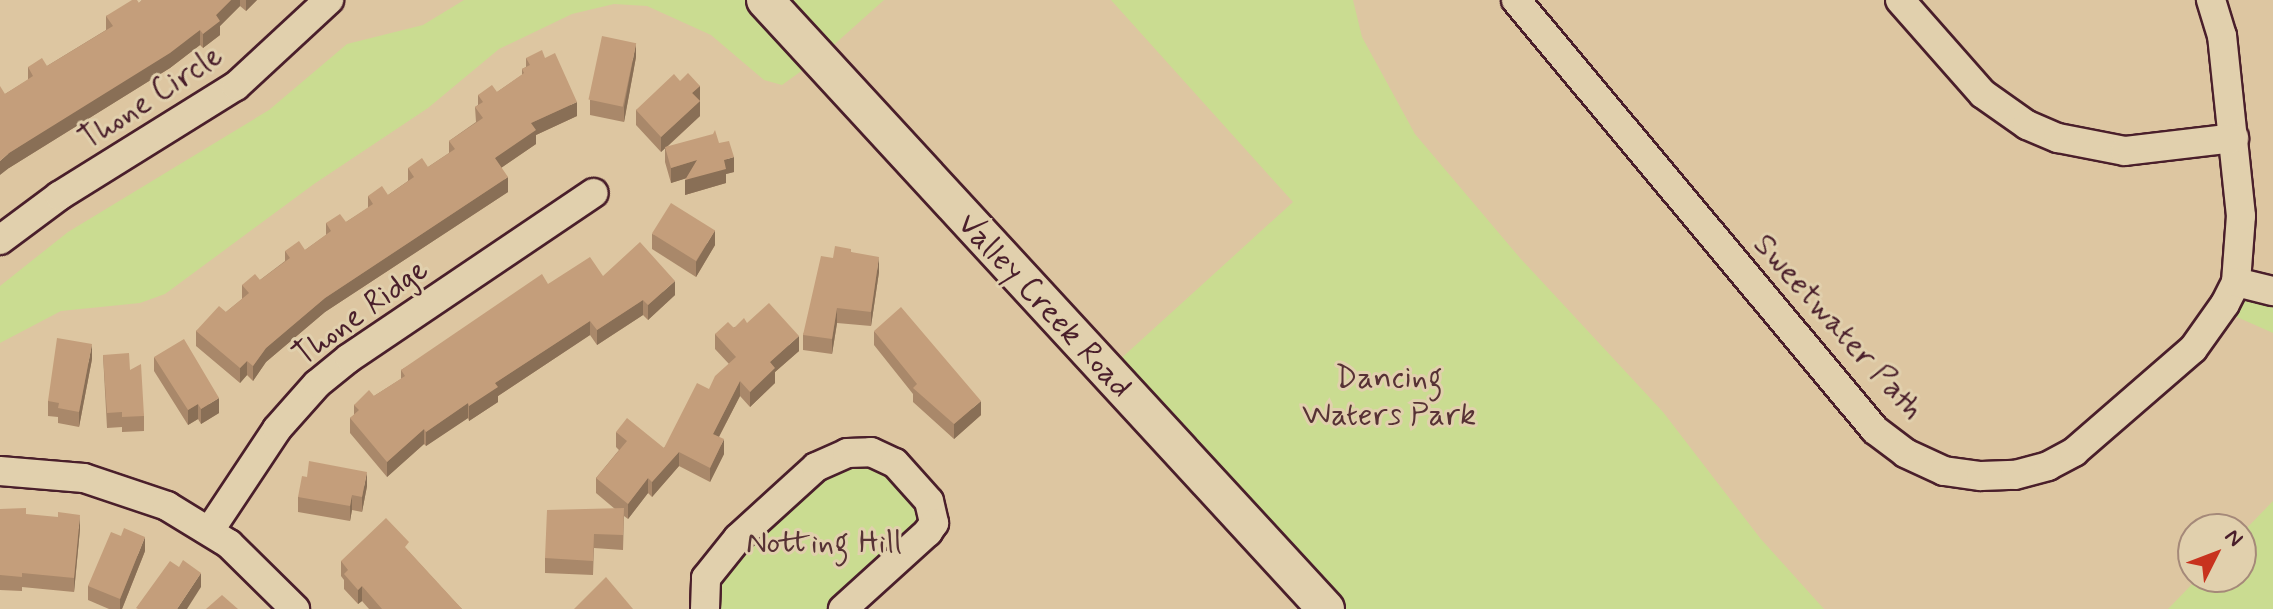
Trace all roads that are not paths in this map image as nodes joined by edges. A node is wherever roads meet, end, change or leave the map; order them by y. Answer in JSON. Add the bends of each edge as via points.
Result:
{"nodes":[{"id":1,"x":329,"y":0,"type":"edge"},
{"id":2,"x":765,"y":0,"type":"edge"},
{"id":3,"x":1516,"y":0,"type":"edge"},
{"id":4,"x":1900,"y":0,"type":"edge"},
{"id":5,"x":2211,"y":0,"type":"edge"},
{"id":6,"x":2234,"y":138,"type":"junction"},
{"id":7,"x":594,"y":193,"type":"dead end"},
{"id":8,"x":0,"y":240,"type":"edge"},
{"id":9,"x":2236,"y":282,"type":"junction"},
{"id":10,"x":2273,"y":291,"type":"edge"},
{"id":11,"x":0,"y":471,"type":"edge"},
{"id":12,"x":210,"y":530,"type":"junction"},
{"id":13,"x":295,"y":609,"type":"edge"},
{"id":14,"x":705,"y":609,"type":"edge"},
{"id":15,"x":843,"y":609,"type":"edge"},
{"id":16,"x":1326,"y":609,"type":"edge"}],
"edges":[{"from":1,"to":8,"type":"street","name":"Thone Circle","via":[[236,86],[59,196]]},
{"from":2,"to":16,"type":"main road","name":"Valley Creek Road"},
{"from":3,"to":9,"type":"street","name":"Sweetwater Path","via":[[1875,430],[1905,453],[1944,471],[2015,475],[2074,452],[2193,349]]},
{"from":4,"to":6,"type":"street","via":[[1983,94],[2048,134],[2125,151]]},
{"from":5,"to":6,"type":"street","name":"Sweetwater Path","via":[[2222,36]]},
{"from":6,"to":9,"type":"street","name":"Sweetwater Path","via":[[2241,216]]},
{"from":7,"to":12,"type":"street","name":"Thone Ridge","via":[[325,377],[277,429]]},
{"from":9,"to":10,"type":"street"},
{"from":11,"to":12,"type":"street","via":[[108,484],[167,506]]},
{"from":12,"to":13,"type":"street"},
{"from":14,"to":15,"type":"street","via":[[706,578],[738,538],[816,467],[847,453],[871,452],[895,463],[929,501],[934,523]]}]}
